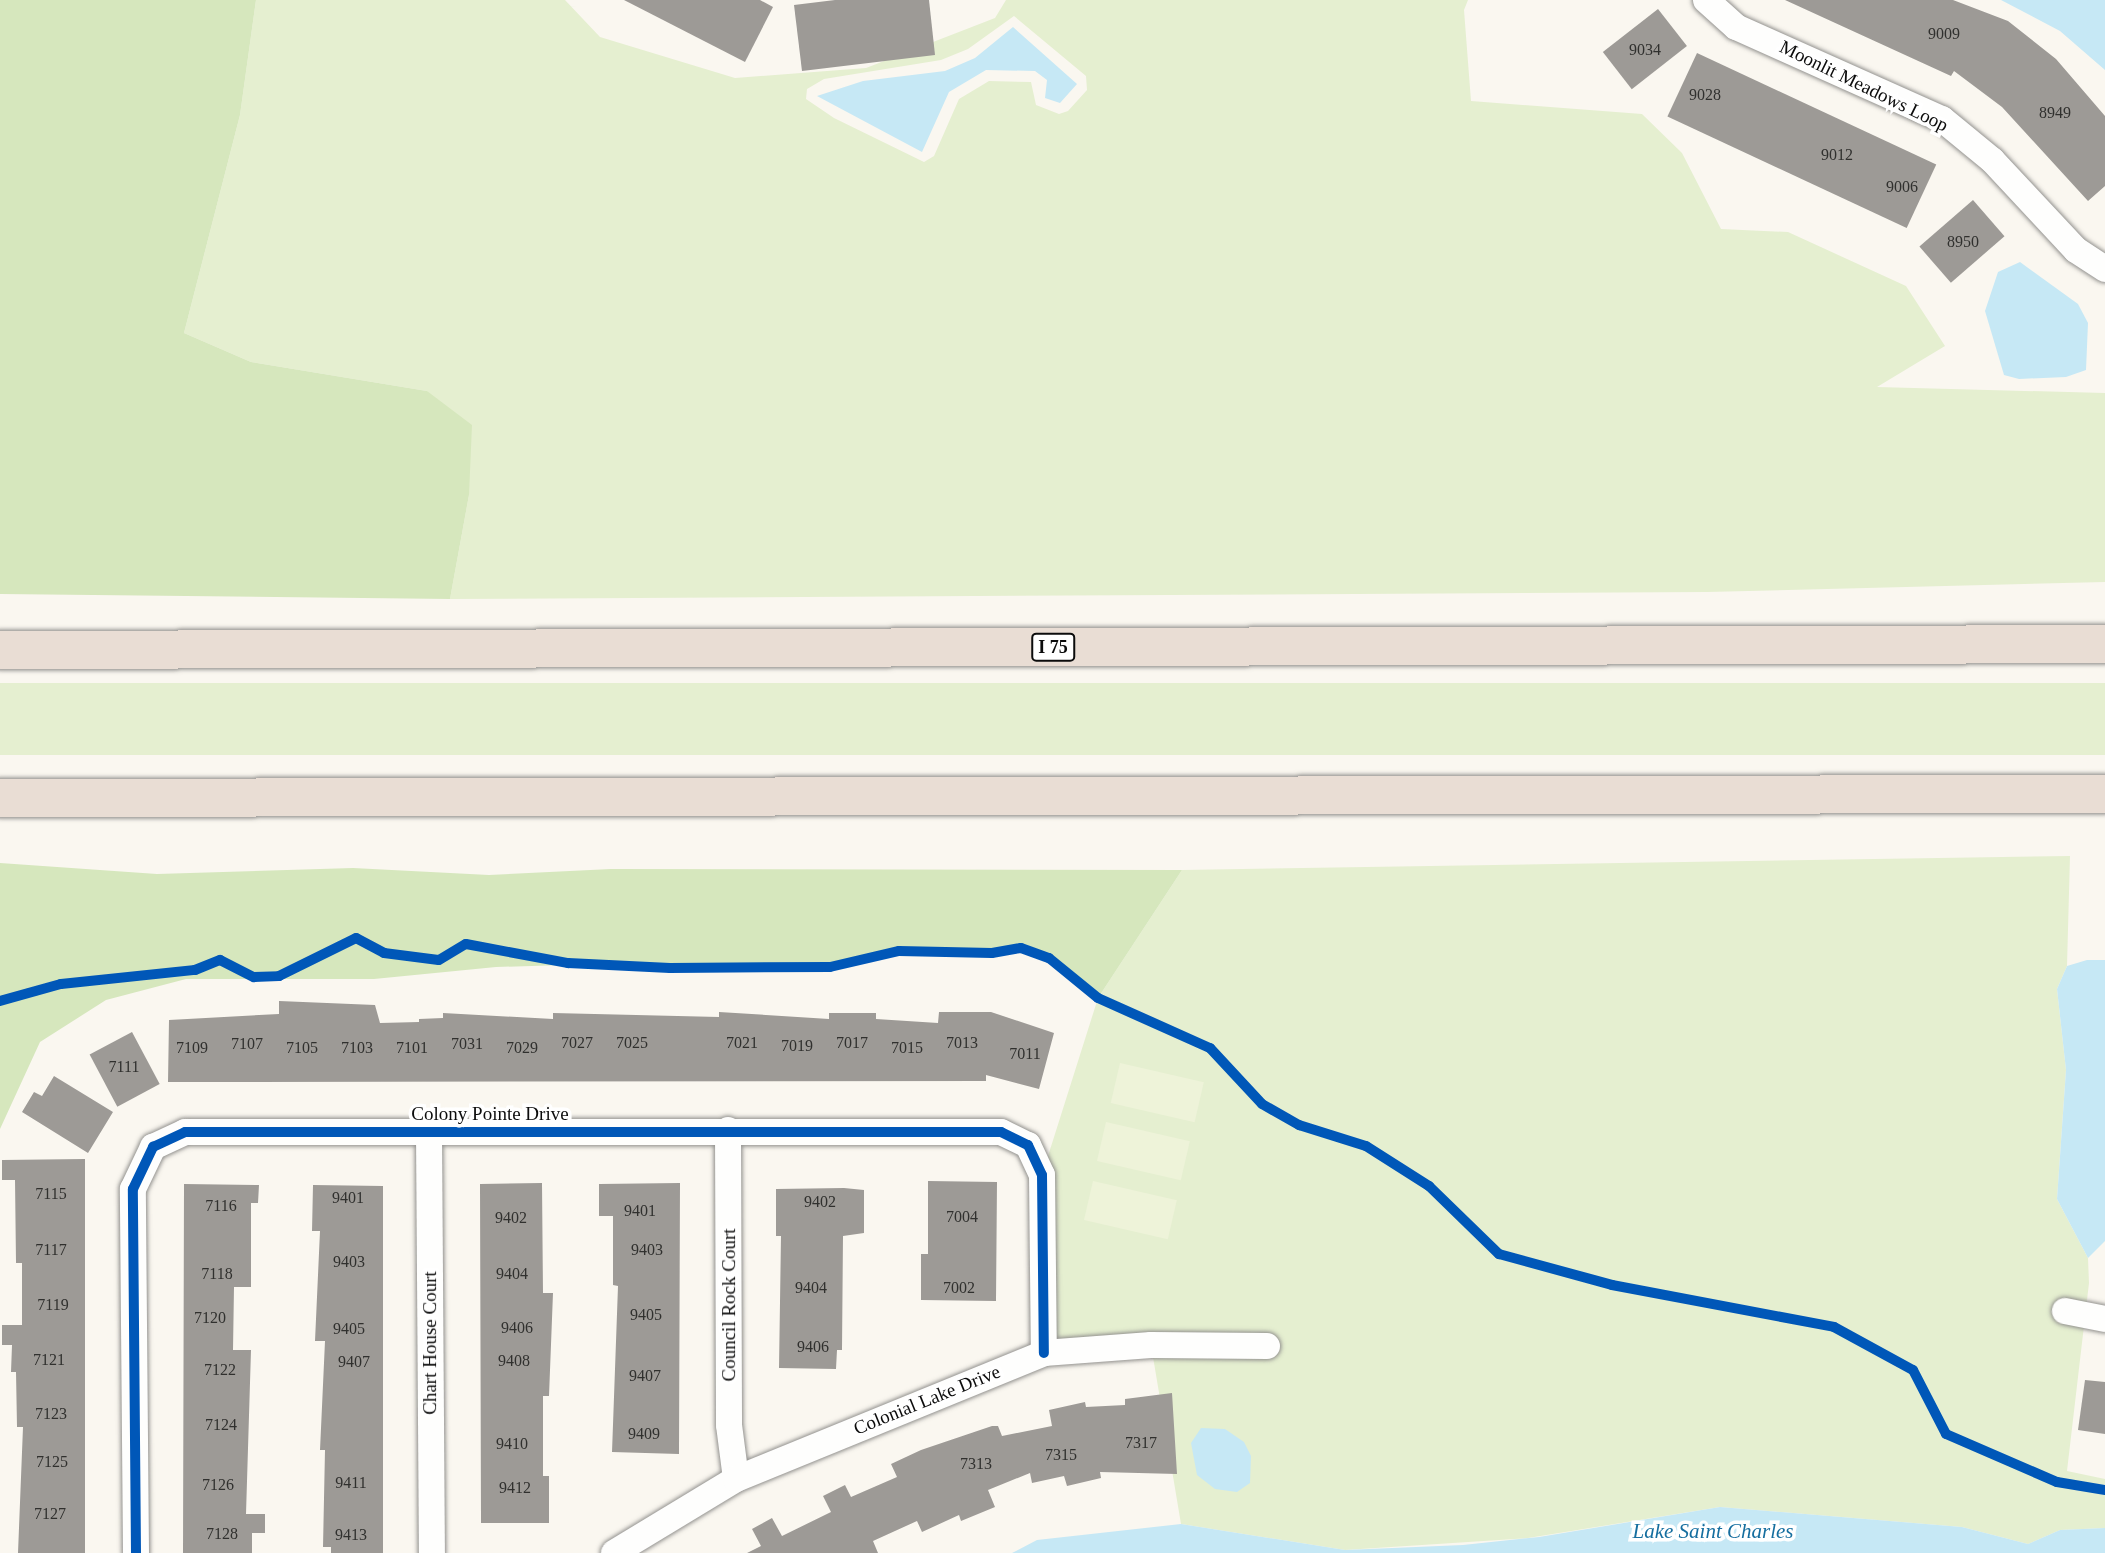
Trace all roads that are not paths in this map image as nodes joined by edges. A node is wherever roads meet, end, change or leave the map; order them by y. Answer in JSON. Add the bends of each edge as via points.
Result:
{"nodes":[{"id":1,"x":1706,"y":0,"type":"edge"},
{"id":2,"x":2105,"y":269,"type":"edge"},
{"id":3,"x":2105,"y":645,"type":"edge"},
{"id":4,"x":0,"y":650,"type":"edge"},
{"id":5,"x":2105,"y":794,"type":"edge"},
{"id":6,"x":0,"y":798,"type":"edge"},
{"id":7,"x":728,"y":1130,"type":"junction"},
{"id":8,"x":429,"y":1132,"type":"junction"},
{"id":9,"x":2066,"y":1311,"type":"dead end"},
{"id":10,"x":2105,"y":1319,"type":"edge"},
{"id":11,"x":1267,"y":1346,"type":"dead end"},
{"id":12,"x":1044,"y":1353,"type":"junction"},
{"id":13,"x":736,"y":1479,"type":"junction"},
{"id":14,"x":136,"y":1553,"type":"edge"},
{"id":15,"x":432,"y":1553,"type":"edge"},
{"id":16,"x":614,"y":1553,"type":"edge"}],
"edges":[{"from":1,"to":2,"type":"street","name":"Moonlit Meadows Loop","via":[[1736,27],[1942,119],[1992,160],[2076,250]]},
{"from":3,"to":4,"type":"highway","number":"I 75"},
{"from":5,"to":6,"type":"highway"},
{"from":7,"to":8,"type":"street","name":"Colony Pointe Drive"},
{"from":7,"to":12,"type":"street","name":"Colony Pointe Drive","via":[[1001,1132],[1028,1145],[1042,1175]]},
{"from":7,"to":13,"type":"street","name":"Council Rock Court","via":[[729,1426]]},
{"from":8,"to":14,"type":"street","name":"Colony Pointe Drive","via":[[185,1132],[153,1147],[133,1189]]},
{"from":8,"to":15,"type":"street","name":"Chart House Court"},
{"from":9,"to":10,"type":"street"},
{"from":11,"to":12,"type":"street","name":"Colonial Lake Drive","via":[[1151,1345]]},
{"from":12,"to":13,"type":"street","name":"Colonial Lake Drive"},
{"from":13,"to":16,"type":"street","name":"Colonial Lake Drive"}]}
